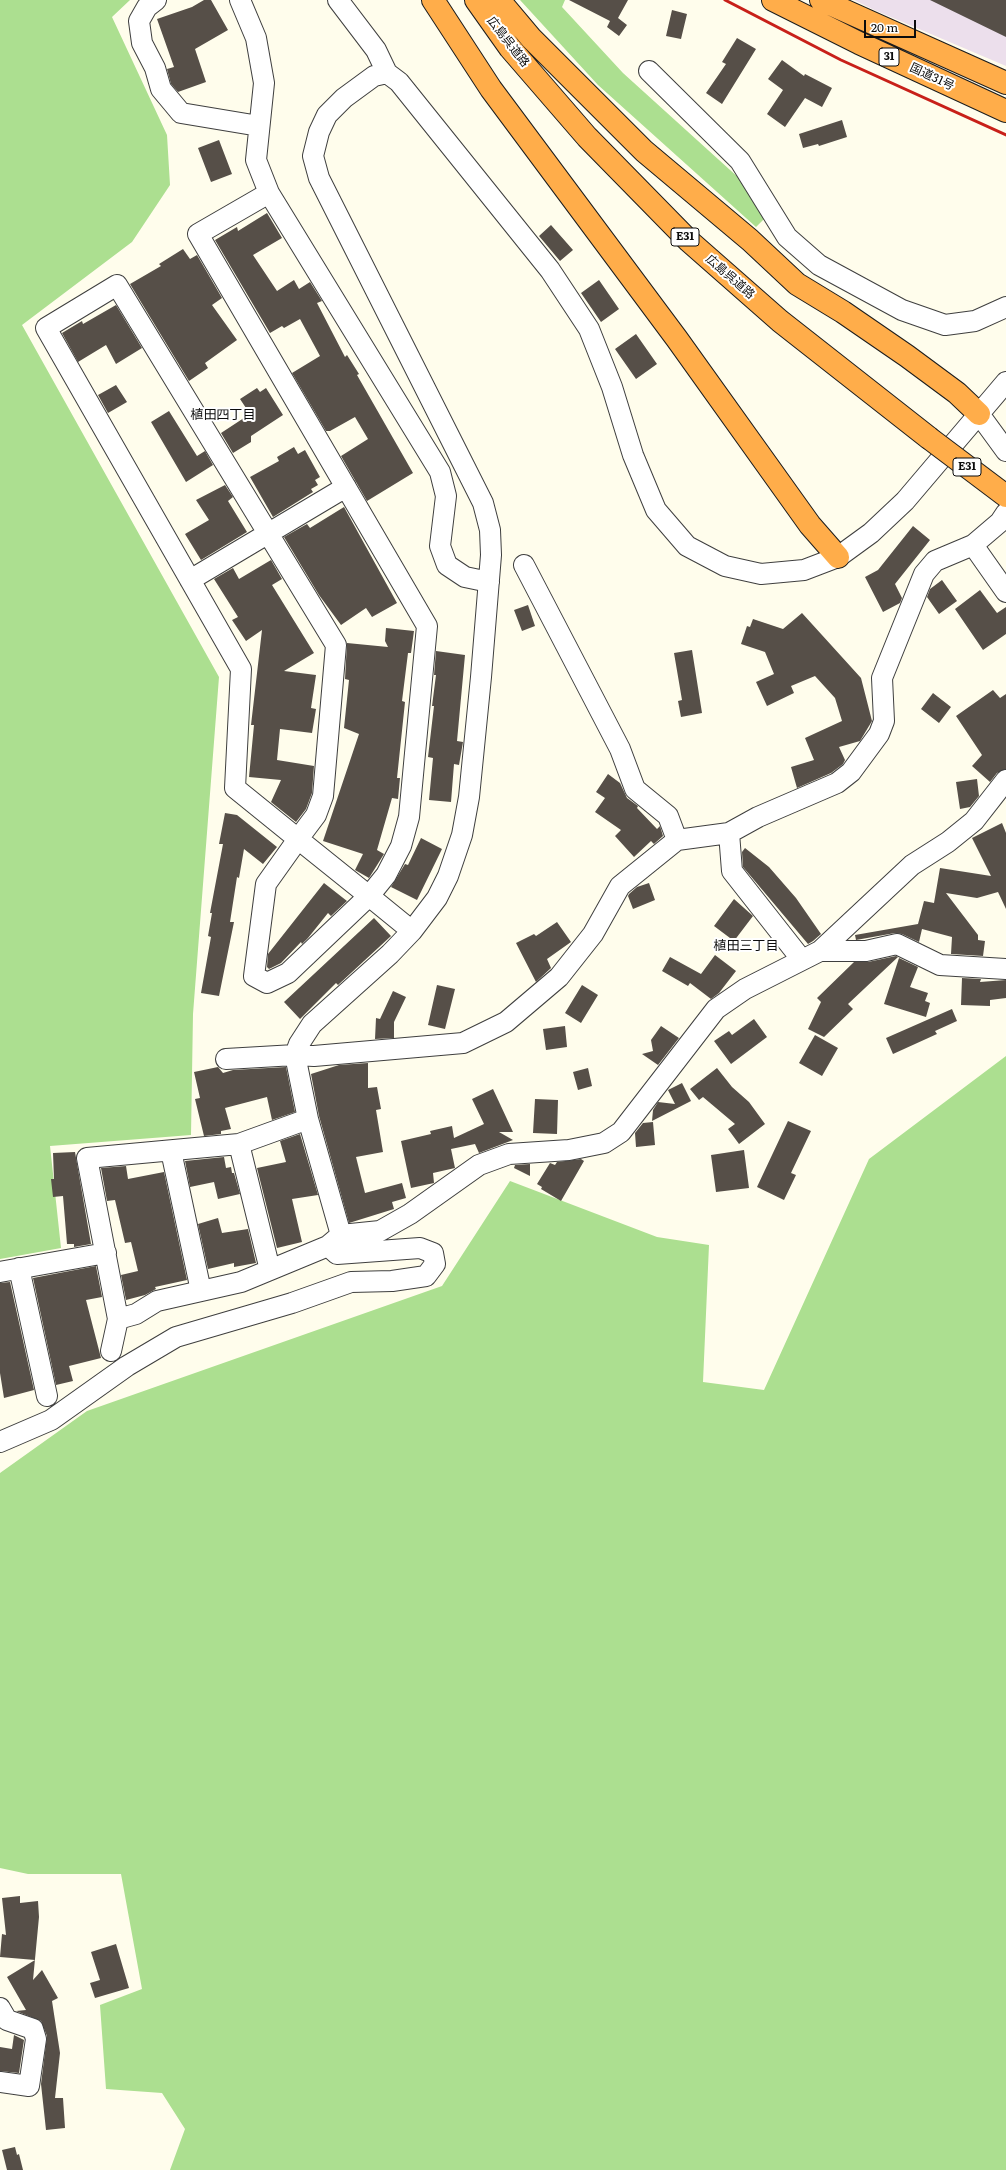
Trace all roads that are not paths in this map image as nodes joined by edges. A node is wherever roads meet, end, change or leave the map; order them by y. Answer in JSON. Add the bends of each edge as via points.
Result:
{"nodes":[{"id":1,"x":156,"y":0,"type":"edge"},
{"id":2,"x":240,"y":0,"type":"edge"},
{"id":3,"x":338,"y":0,"type":"edge"},
{"id":4,"x":433,"y":0,"type":"edge"},
{"id":5,"x":476,"y":0,"type":"edge"},
{"id":6,"x":499,"y":0,"type":"edge"},
{"id":7,"x":773,"y":0,"type":"edge"},
{"id":8,"x":821,"y":0,"type":"edge"},
{"id":9,"x":649,"y":71,"type":"dead end"},
{"id":10,"x":387,"y":73,"type":"junction"},
{"id":11,"x":1006,"y":84,"type":"edge"},
{"id":12,"x":1006,"y":111,"type":"edge"},
{"id":13,"x":260,"y":126,"type":"junction"},
{"id":14,"x":269,"y":193,"type":"junction"},
{"id":15,"x":1006,"y":307,"type":"edge"},
{"id":16,"x":1006,"y":382,"type":"edge"},
{"id":17,"x":979,"y":414,"type":"junction"},
{"id":18,"x":1006,"y":451,"type":"edge"},
{"id":19,"x":346,"y":487,"type":"junction"},
{"id":20,"x":1006,"y":496,"type":"edge"},
{"id":21,"x":1006,"y":513,"type":"edge"},
{"id":22,"x":268,"y":533,"type":"junction"},
{"id":23,"x":973,"y":545,"type":"junction"},
{"id":24,"x":838,"y":557,"type":"junction"},
{"id":25,"x":524,"y":565,"type":"dead end"},
{"id":26,"x":190,"y":580,"type":"junction"},
{"id":27,"x":489,"y":582,"type":"junction"},
{"id":28,"x":1006,"y":592,"type":"edge"},
{"id":29,"x":1006,"y":780,"type":"edge"},
{"id":30,"x":729,"y":833,"type":"junction"},
{"id":31,"x":298,"y":839,"type":"junction"},
{"id":32,"x":677,"y":840,"type":"junction"},
{"id":33,"x":368,"y":896,"type":"junction"},
{"id":34,"x":412,"y":931,"type":"junction"},
{"id":35,"x":820,"y":951,"type":"junction"},
{"id":36,"x":802,"y":960,"type":"junction"},
{"id":37,"x":1006,"y":969,"type":"edge"},
{"id":38,"x":295,"y":1055,"type":"junction"},
{"id":39,"x":226,"y":1059,"type":"dead end"},
{"id":40,"x":308,"y":1118,"type":"junction"},
{"id":41,"x":239,"y":1144,"type":"junction"},
{"id":42,"x":171,"y":1151,"type":"junction"},
{"id":43,"x":334,"y":1241,"type":"junction"},
{"id":44,"x":106,"y":1253,"type":"junction"},
{"id":45,"x":20,"y":1268,"type":"junction"},
{"id":46,"x":270,"y":1270,"type":"junction"},
{"id":47,"x":0,"y":1272,"type":"edge"},
{"id":48,"x":201,"y":1291,"type":"junction"},
{"id":49,"x":118,"y":1319,"type":"junction"},
{"id":50,"x":111,"y":1351,"type":"dead end"},
{"id":51,"x":47,"y":1396,"type":"dead end"},
{"id":52,"x":5,"y":1435,"type":"edge"},
{"id":53,"x":0,"y":2008,"type":"edge"},
{"id":54,"x":0,"y":2082,"type":"edge"}],
"edges":[{"from":1,"to":13,"type":"street","via":[[147,6],[139,21],[142,43],[155,68],[161,89],[181,113]]},
{"from":2,"to":13,"type":"street","via":[[256,38],[264,83]]},
{"from":3,"to":10,"type":"street","via":[[376,50]]},
{"from":4,"to":24,"type":"highway","via":[[492,89],[677,339],[810,525]]},
{"from":5,"to":20,"type":"highway","name":"広島呉道路","number":"E31","bridge":true,"via":[[510,48],[587,137],[689,241],[780,320]]},
{"from":6,"to":17,"type":"highway","via":[[531,38],[644,152],[750,240],[797,284],[907,356],[957,393]]},
{"from":7,"to":12,"type":"highway","name":"国道31号","number":"31","via":[[858,43]]},
{"from":8,"to":11,"type":"highway","name":"国道31号","number":"31"},
{"from":9,"to":15,"type":"street","via":[[740,161],[787,237],[819,265],[902,310],[945,325],[975,321]]},
{"from":10,"to":24,"type":"street","via":[[399,82],[550,270],[589,329],[612,387],[633,454],[656,510],[687,546],[725,566],[760,574],[804,570]]},
{"from":10,"to":27,"type":"street","via":[[374,76],[344,98],[327,115],[319,132],[313,156],[319,178],[483,503],[490,530],[492,555]]},
{"from":13,"to":14,"type":"street","via":[[256,160]]},
{"from":14,"to":19,"type":"street","via":[[198,234]]},
{"from":14,"to":27,"type":"street","via":[[440,472],[446,496],[440,546],[447,565],[465,577]]},
{"from":16,"to":17,"type":"street"},
{"from":17,"to":18,"type":"street"},
{"from":17,"to":24,"type":"street","via":[[905,501],[871,533]]},
{"from":19,"to":22,"type":"street"},
{"from":19,"to":33,"type":"street","via":[[427,626],[409,817],[401,846],[386,875]]},
{"from":21,"to":23,"type":"street","via":[[1000,522]]},
{"from":22,"to":26,"type":"street"},
{"from":22,"to":26,"type":"street","via":[[117,285],[46,328]]},
{"from":22,"to":31,"type":"street","via":[[336,645],[323,796],[316,815]]},
{"from":23,"to":28,"type":"street"},
{"from":23,"to":30,"type":"street","via":[[935,561],[924,574],[882,678],[884,721],[879,734],[851,772],[837,783],[758,817]]},
{"from":25,"to":32,"type":"street","via":[[620,749],[636,789],[668,816]]},
{"from":26,"to":31,"type":"street","via":[[241,669],[235,788]]},
{"from":27,"to":34,"type":"street","via":[[470,782],[462,835],[448,876],[437,898]]},
{"from":29,"to":35,"type":"street","via":[[974,821],[948,842],[912,865]]},
{"from":30,"to":32,"type":"street"},
{"from":30,"to":36,"type":"street","via":[[732,871]]},
{"from":31,"to":33,"type":"street"},
{"from":31,"to":33,"type":"street","via":[[266,884],[254,976],[267,983],[288,973]]},
{"from":32,"to":38,"type":"street","via":[[620,886],[593,934],[559,977],[506,1022],[463,1043],[314,1056]]},
{"from":33,"to":34,"type":"street"},
{"from":34,"to":38,"type":"street","via":[[312,1024]]},
{"from":35,"to":36,"type":"street"},
{"from":35,"to":37,"type":"street","via":[[866,951],[897,944],[940,965]]},
{"from":36,"to":43,"type":"street","via":[[745,989],[716,1009],[621,1132],[604,1143],[569,1150],[510,1154],[479,1165],[410,1214],[380,1231]]},
{"from":38,"to":39,"type":"street"},
{"from":38,"to":40,"type":"street"},
{"from":40,"to":41,"type":"street"},
{"from":40,"to":43,"type":"street"},
{"from":41,"to":42,"type":"street"},
{"from":41,"to":46,"type":"street"},
{"from":42,"to":44,"type":"street","via":[[87,1158]]},
{"from":42,"to":48,"type":"street"},
{"from":43,"to":46,"type":"street"},
{"from":43,"to":52,"type":"street","via":[[337,1254],[420,1248],[433,1253],[435,1264],[426,1276],[392,1281],[351,1282],[292,1303],[176,1337],[127,1366],[51,1420]]},
{"from":44,"to":45,"type":"street"},
{"from":44,"to":49,"type":"street"},
{"from":45,"to":47,"type":"street"},
{"from":45,"to":51,"type":"street"},
{"from":46,"to":48,"type":"street","via":[[241,1282]]},
{"from":48,"to":49,"type":"street","via":[[157,1301],[136,1314]]},
{"from":49,"to":50,"type":"street"},
{"from":53,"to":54,"type":"street","via":[[8,2020],[33,2029],[36,2039],[29,2086]]}]}
